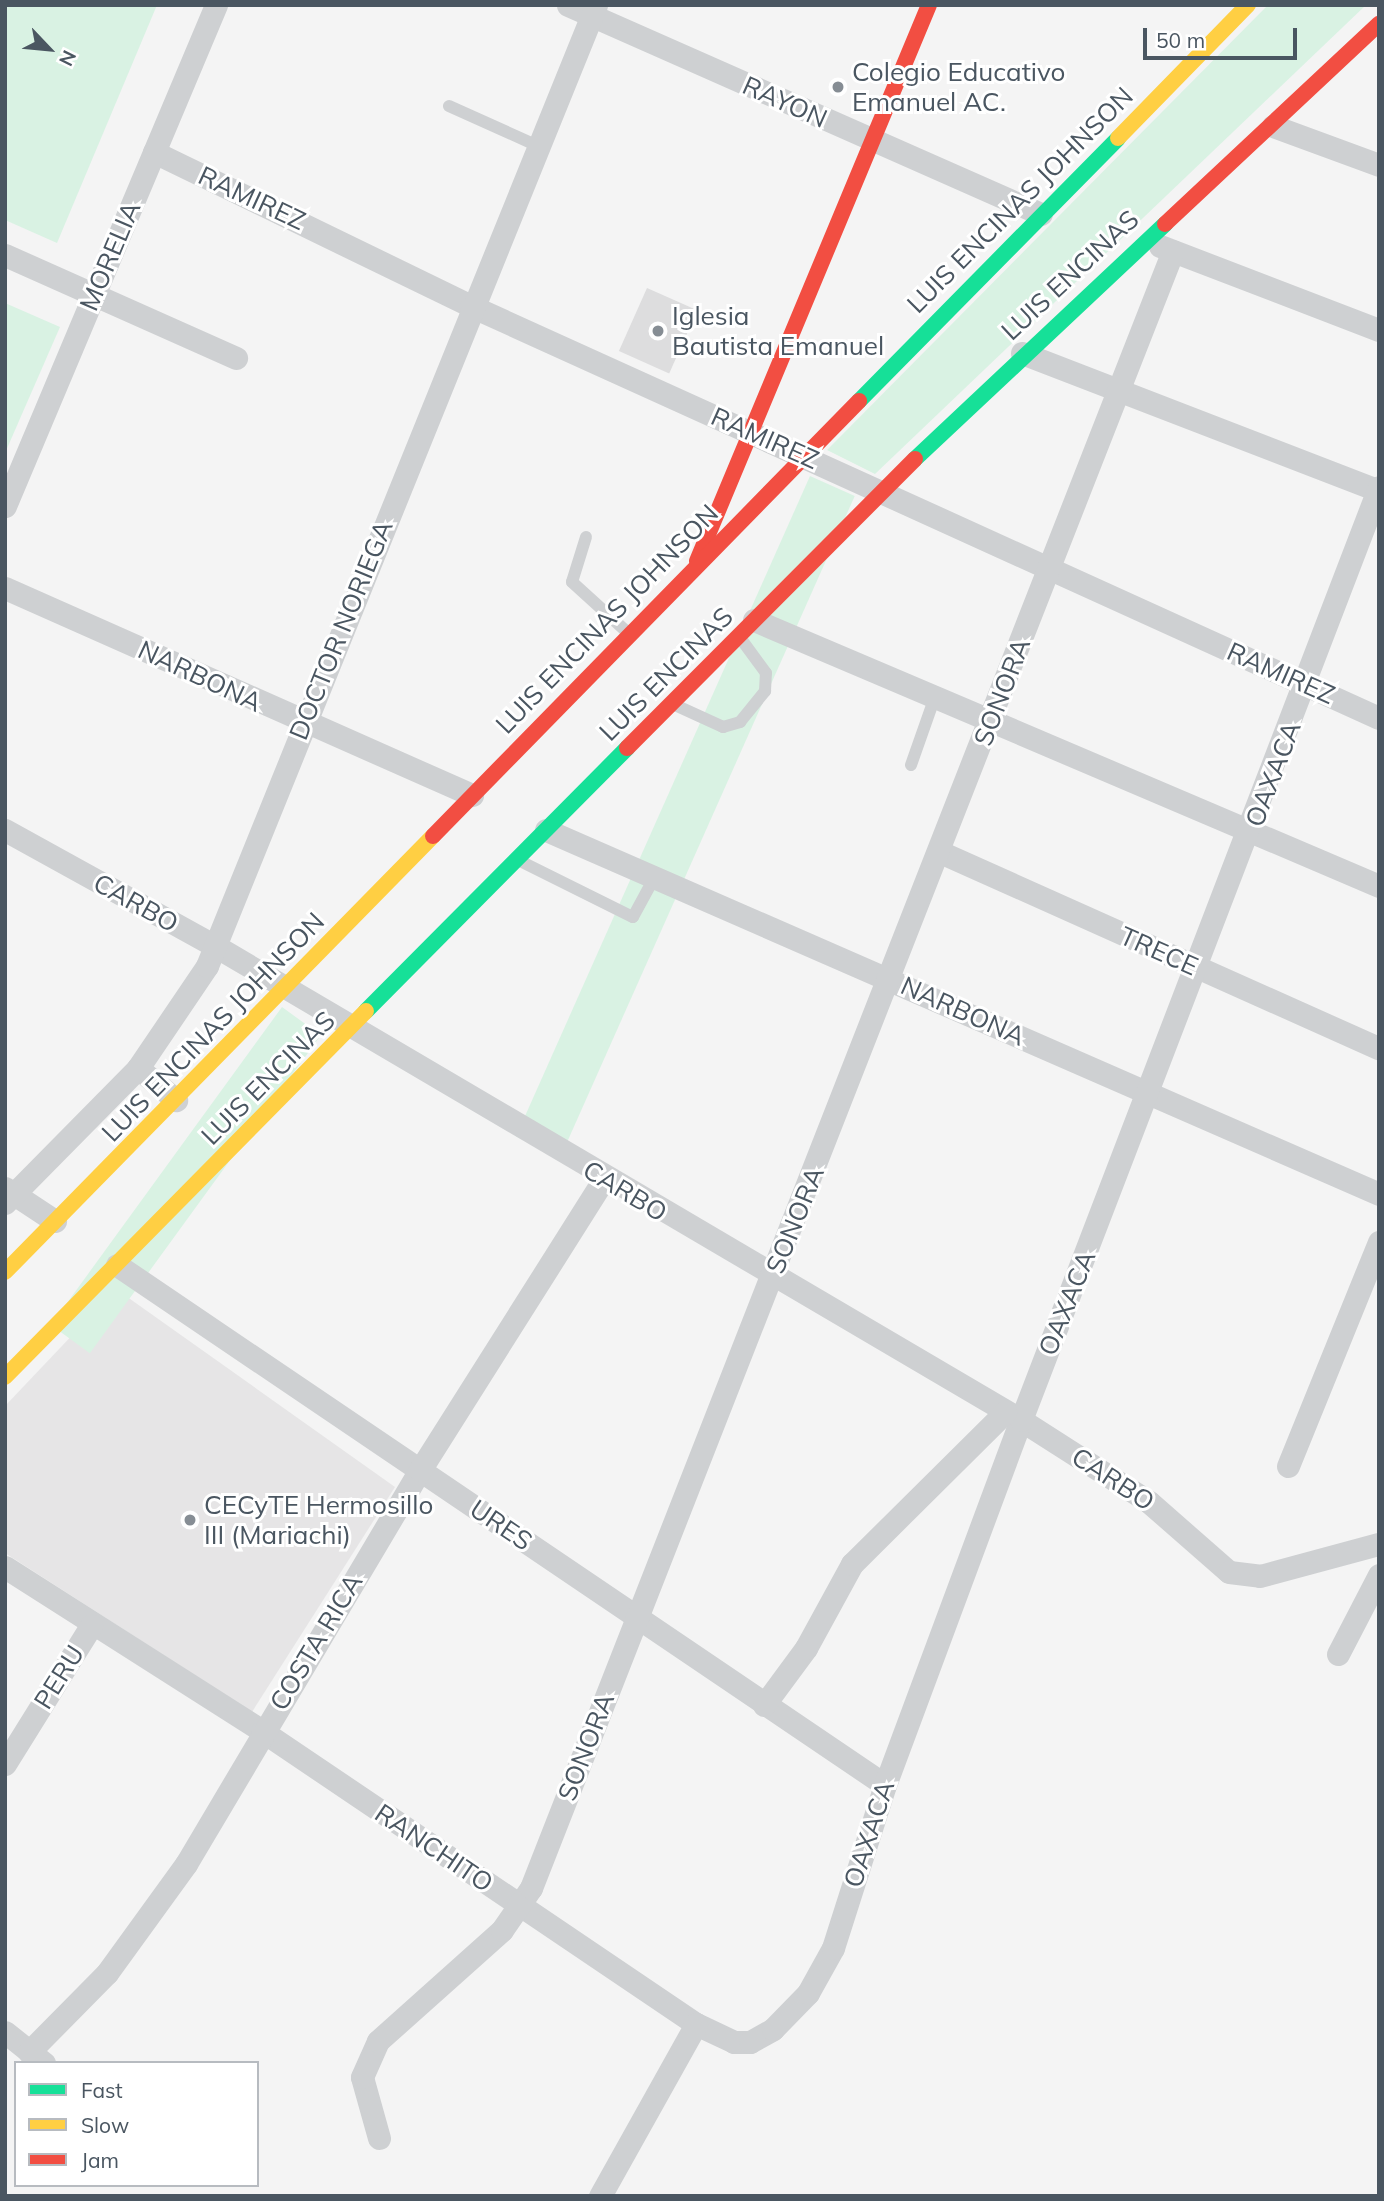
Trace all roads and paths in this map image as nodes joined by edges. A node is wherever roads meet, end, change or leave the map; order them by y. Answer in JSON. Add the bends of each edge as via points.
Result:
{"nodes":[{"id":1,"x":216,"y":5,"type":"edge"},
{"id":2,"x":568,"y":5,"type":"edge"},
{"id":3,"x":929,"y":5,"type":"edge"},
{"id":4,"x":1248,"y":5,"type":"edge"},
{"id":5,"x":593,"y":11,"type":"edge"},
{"id":6,"x":1379,"y":24,"type":"edge"},
{"id":7,"x":449,"y":106,"type":"dead end"},
{"id":8,"x":1273,"y":126,"type":"junction"},
{"id":9,"x":873,"y":141,"type":"junction"},
{"id":10,"x":538,"y":146,"type":"junction"},
{"id":11,"x":154,"y":152,"type":"junction"},
{"id":12,"x":1379,"y":165,"type":"edge"},
{"id":13,"x":1041,"y":214,"type":"junction"},
{"id":14,"x":1144,"y":240,"type":"junction"},
{"id":15,"x":1173,"y":251,"type":"junction"},
{"id":16,"x":5,"y":255,"type":"edge"},
{"id":17,"x":94,"y":294,"type":"junction"},
{"id":18,"x":471,"y":306,"type":"junction"},
{"id":19,"x":1379,"y":330,"type":"edge"},
{"id":20,"x":1022,"y":353,"type":"junction"},
{"id":21,"x":236,"y":358,"type":"dead end"},
{"id":22,"x":1118,"y":392,"type":"junction"},
{"id":23,"x":755,"y":433,"type":"junction"},
{"id":24,"x":801,"y":454,"type":"junction"},
{"id":25,"x":881,"y":490,"type":"junction"},
{"id":26,"x":1378,"y":490,"type":"edge"},
{"id":27,"x":5,"y":506,"type":"edge"},
{"id":28,"x":586,"y":537,"type":"dead end"},
{"id":29,"x":697,"y":561,"type":"junction"},
{"id":30,"x":1050,"y":568,"type":"junction"},
{"id":31,"x":5,"y":588,"type":"edge"},
{"id":32,"x":747,"y":628,"type":"junction"},
{"id":33,"x":628,"y":633,"type":"junction"},
{"id":34,"x":1307,"y":685,"type":"junction"},
{"id":35,"x":936,"y":697,"type":"junction"},
{"id":36,"x":671,"y":704,"type":"junction"},
{"id":37,"x":1379,"y":718,"type":"edge"},
{"id":38,"x":990,"y":720,"type":"junction"},
{"id":39,"x":303,"y":724,"type":"junction"},
{"id":40,"x":911,"y":765,"type":"dead end"},
{"id":41,"x":472,"y":795,"type":"junction"},
{"id":42,"x":5,"y":830,"type":"edge"},
{"id":43,"x":546,"y":830,"type":"junction"},
{"id":44,"x":1251,"y":833,"type":"junction"},
{"id":45,"x":940,"y":852,"type":"junction"},
{"id":46,"x":517,"y":860,"type":"junction"},
{"id":47,"x":653,"y":880,"type":"junction"},
{"id":48,"x":1379,"y":887,"type":"edge"},
{"id":49,"x":216,"y":947,"type":"junction"},
{"id":50,"x":1199,"y":969,"type":"junction"},
{"id":51,"x":891,"y":980,"type":"junction"},
{"id":52,"x":285,"y":988,"type":"junction"},
{"id":53,"x":351,"y":1029,"type":"junction"},
{"id":54,"x":1379,"y":1048,"type":"edge"},
{"id":55,"x":138,"y":1068,"type":"junction"},
{"id":56,"x":1150,"y":1094,"type":"junction"},
{"id":57,"x":176,"y":1100,"type":"junction"},
{"id":58,"x":604,"y":1179,"type":"junction"},
{"id":59,"x":1379,"y":1194,"type":"edge"},
{"id":60,"x":8,"y":1195,"type":"edge"},
{"id":61,"x":55,"y":1221,"type":"junction"},
{"id":62,"x":1379,"y":1242,"type":"edge"},
{"id":63,"x":117,"y":1265,"type":"junction"},
{"id":64,"x":5,"y":1272,"type":"edge"},
{"id":65,"x":772,"y":1278,"type":"junction"},
{"id":66,"x":5,"y":1377,"type":"edge"},
{"id":67,"x":1013,"y":1416,"type":"junction"},
{"id":68,"x":1288,"y":1466,"type":"dead end"},
{"id":69,"x":420,"y":1470,"type":"junction"},
{"id":70,"x":1379,"y":1544,"type":"edge"},
{"id":71,"x":5,"y":1567,"type":"edge"},
{"id":72,"x":1379,"y":1576,"type":"edge"},
{"id":73,"x":636,"y":1617,"type":"junction"},
{"id":74,"x":91,"y":1626,"type":"junction"},
{"id":75,"x":1338,"y":1654,"type":"dead end"},
{"id":76,"x":764,"y":1705,"type":"junction"},
{"id":77,"x":262,"y":1731,"type":"junction"},
{"id":78,"x":5,"y":1764,"type":"edge"},
{"id":79,"x":885,"y":1784,"type":"junction"},
{"id":80,"x":521,"y":1907,"type":"junction"},
{"id":81,"x":696,"y":2024,"type":"junction"},
{"id":82,"x":5,"y":2032,"type":"edge"},
{"id":83,"x":37,"y":2057,"type":"edge"},
{"id":84,"x":379,"y":2138,"type":"dead end"},
{"id":85,"x":600,"y":2196,"type":"edge"}],
"edges":[{"from":1,"to":11,"type":"street","name":"MORELIA"},
{"from":2,"to":5,"type":"street","name":"RAYON"},
{"from":3,"to":9,"type":"main road"},
{"from":4,"to":13,"type":"main road","name":"LUIS ENCINAS JOHNSON"},
{"from":5,"to":9,"type":"street","name":"RAYON"},
{"from":5,"to":10,"type":"street","name":"DOCTOR NORIEGA"},
{"from":6,"to":8,"type":"main road","name":"LUIS ENCINAS"},
{"from":7,"to":10,"type":"lane"},
{"from":8,"to":12,"type":"street"},
{"from":8,"to":14,"type":"main road","name":"LUIS ENCINAS"},
{"from":9,"to":13,"type":"street","name":"RAYON"},
{"from":9,"to":23,"type":"main road"},
{"from":10,"to":18,"type":"street","name":"DOCTOR NORIEGA"},
{"from":11,"to":17,"type":"street","name":"MORELIA"},
{"from":11,"to":18,"type":"street","name":"RAMIREZ"},
{"from":13,"to":24,"type":"main road","name":"LUIS ENCINAS JOHNSON"},
{"from":14,"to":15,"type":"street"},
{"from":14,"to":20,"type":"main road","name":"LUIS ENCINAS"},
{"from":15,"to":19,"type":"street"},
{"from":15,"to":22,"type":"street","name":"SONORA"},
{"from":16,"to":17,"type":"street"},
{"from":17,"to":21,"type":"street"},
{"from":17,"to":27,"type":"street","name":"MORELIA"},
{"from":18,"to":23,"type":"street","name":"RAMIREZ"},
{"from":18,"to":39,"type":"street","name":"DOCTOR NORIEGA"},
{"from":20,"to":22,"type":"street"},
{"from":20,"to":25,"type":"main road","name":"LUIS ENCINAS"},
{"from":22,"to":26,"type":"street"},
{"from":22,"to":30,"type":"street","name":"SONORA"},
{"from":23,"to":24,"type":"street","name":"RAMIREZ"},
{"from":23,"to":29,"type":"main road"},
{"from":24,"to":25,"type":"street","name":"RAMIREZ"},
{"from":24,"to":29,"type":"main road","name":"LUIS ENCINAS JOHNSON"},
{"from":25,"to":30,"type":"street","name":"RAMIREZ"},
{"from":25,"to":32,"type":"main road","name":"LUIS ENCINAS"},
{"from":26,"to":34,"type":"street","name":"OAXACA"},
{"from":28,"to":33,"type":"lane","via":[[572,582]]},
{"from":29,"to":33,"type":"main road","name":"LUIS ENCINAS JOHNSON"},
{"from":30,"to":34,"type":"street","name":"RAMIREZ"},
{"from":30,"to":38,"type":"street","name":"SONORA"},
{"from":31,"to":39,"type":"street","name":"NARBONA"},
{"from":32,"to":35,"type":"street"},
{"from":32,"to":36,"type":"main road","name":"LUIS ENCINAS"},
{"from":32,"to":36,"type":"lane","via":[[765,673],[765,691],[740,722],[723,727]]},
{"from":33,"to":41,"type":"main road","name":"LUIS ENCINAS JOHNSON"},
{"from":34,"to":37,"type":"street","name":"RAMIREZ"},
{"from":34,"to":44,"type":"street","name":"OAXACA"},
{"from":35,"to":38,"type":"street"},
{"from":35,"to":40,"type":"lane"},
{"from":36,"to":43,"type":"main road","name":"LUIS ENCINAS"},
{"from":38,"to":44,"type":"street"},
{"from":38,"to":45,"type":"street","name":"SONORA"},
{"from":39,"to":41,"type":"street","name":"NARBONA"},
{"from":39,"to":49,"type":"street","name":"DOCTOR NORIEGA"},
{"from":41,"to":52,"type":"main road","name":"LUIS ENCINAS JOHNSON"},
{"from":42,"to":49,"type":"street","name":"CARBO"},
{"from":43,"to":46,"type":"main road","name":"LUIS ENCINAS"},
{"from":43,"to":47,"type":"street","name":"NARBONA"},
{"from":44,"to":48,"type":"street"},
{"from":44,"to":50,"type":"street","name":"OAXACA"},
{"from":45,"to":50,"type":"street","name":"TRECE"},
{"from":45,"to":51,"type":"street","name":"SONORA"},
{"from":46,"to":47,"type":"lane","via":[[633,918]]},
{"from":46,"to":53,"type":"main road","name":"LUIS ENCINAS"},
{"from":47,"to":51,"type":"street","name":"NARBONA"},
{"from":49,"to":52,"type":"street","name":"CARBO"},
{"from":49,"to":55,"type":"street","name":"DOCTOR NORIEGA"},
{"from":50,"to":54,"type":"street","name":"TRECE"},
{"from":50,"to":56,"type":"street","name":"OAXACA"},
{"from":51,"to":56,"type":"street","name":"NARBONA"},
{"from":51,"to":65,"type":"street","name":"SONORA"},
{"from":52,"to":53,"type":"street","name":"CARBO"},
{"from":52,"to":57,"type":"main road","name":"LUIS ENCINAS JOHNSON"},
{"from":53,"to":58,"type":"street","name":"CARBO"},
{"from":53,"to":63,"type":"main road","name":"LUIS ENCINAS"},
{"from":55,"to":57,"type":"street"},
{"from":55,"to":60,"type":"street","name":"DOCTOR NORIEGA"},
{"from":56,"to":59,"type":"street","name":"NARBONA"},
{"from":56,"to":67,"type":"street","name":"OAXACA"},
{"from":57,"to":61,"type":"main road","name":"LUIS ENCINAS JOHNSON"},
{"from":58,"to":65,"type":"street","name":"CARBO"},
{"from":58,"to":69,"type":"street","name":"COSTA RICA"},
{"from":60,"to":61,"type":"street"},
{"from":61,"to":64,"type":"main road","name":"LUIS ENCINAS JOHNSON"},
{"from":62,"to":68,"type":"street"},
{"from":63,"to":66,"type":"main road","name":"LUIS ENCINAS"},
{"from":63,"to":69,"type":"street","name":"URES"},
{"from":65,"to":67,"type":"street","name":"CARBO"},
{"from":65,"to":73,"type":"street","name":"SONORA"},
{"from":67,"to":70,"type":"street","name":"CARBO","via":[[1149,1502],[1229,1572],[1260,1576]]},
{"from":67,"to":76,"type":"street","via":[[852,1564],[806,1648]]},
{"from":67,"to":79,"type":"street","name":"OAXACA"},
{"from":69,"to":73,"type":"street","name":"URES"},
{"from":69,"to":77,"type":"street","name":"COSTA RICA"},
{"from":71,"to":74,"type":"street","name":"RANCHITO"},
{"from":72,"to":75,"type":"street"},
{"from":73,"to":76,"type":"street","name":"URES"},
{"from":73,"to":80,"type":"street","name":"SONORA"},
{"from":74,"to":77,"type":"street","name":"RANCHITO"},
{"from":74,"to":78,"type":"street","name":"PERU"},
{"from":76,"to":79,"type":"street","name":"URES"},
{"from":77,"to":80,"type":"street","name":"RANCHITO"},
{"from":77,"to":83,"type":"street","name":"COSTA RICA","via":[[146,1925]]},
{"from":79,"to":81,"type":"street","name":"OAXACA","via":[[833,1948],[808,1993],[773,2029],[750,2042]]},
{"from":80,"to":81,"type":"street","name":"RANCHITO"},
{"from":80,"to":84,"type":"street","name":"SONORA","via":[[378,2041],[366,2060],[363,2095]]},
{"from":81,"to":85,"type":"street"},
{"from":82,"to":83,"type":"street"}]}
